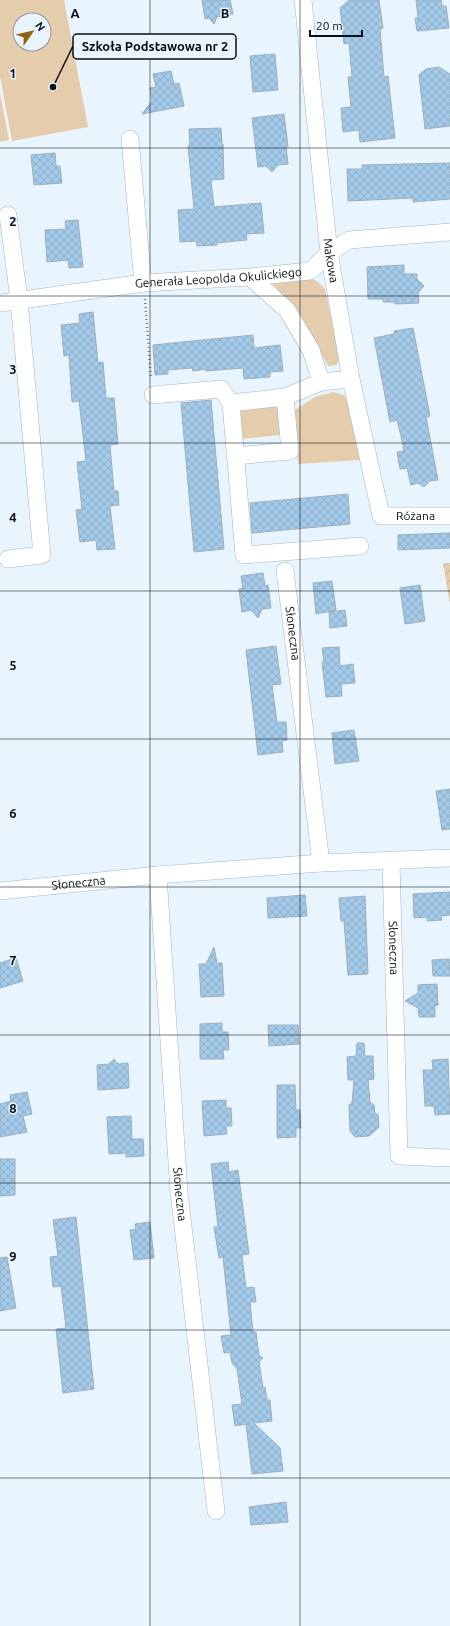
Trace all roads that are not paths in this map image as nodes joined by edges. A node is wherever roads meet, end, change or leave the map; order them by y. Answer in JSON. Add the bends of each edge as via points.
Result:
{"nodes":[{"id":1,"x":303,"y":0,"type":"edge"},
{"id":2,"x":130,"y":139,"type":"dead end"},
{"id":3,"x":8,"y":215,"type":"dead end"},
{"id":4,"x":450,"y":232,"type":"edge"},
{"id":5,"x":329,"y":253,"type":"junction"},
{"id":6,"x":250,"y":277,"type":"junction"},
{"id":7,"x":143,"y":283,"type":"junction"},
{"id":8,"x":20,"y":300,"type":"junction"},
{"id":9,"x":0,"y":303,"type":"edge"},
{"id":10,"x":352,"y":379,"type":"junction"},
{"id":11,"x":321,"y":382,"type":"junction"},
{"id":12,"x":152,"y":394,"type":"road end"},
{"id":13,"x":286,"y":397,"type":"junction"},
{"id":14,"x":231,"y":403,"type":"junction"},
{"id":15,"x":235,"y":456,"type":"junction"},
{"id":16,"x":381,"y":516,"type":"joint"},
{"id":17,"x":450,"y":516,"type":"edge"},
{"id":18,"x":360,"y":546,"type":"dead end"},
{"id":19,"x":8,"y":559,"type":"dead end"},
{"id":20,"x":285,"y":571,"type":"dead end"},
{"id":21,"x":450,"y":858,"type":"edge"},
{"id":22,"x":391,"y":861,"type":"junction"},
{"id":23,"x":321,"y":863,"type":"junction"},
{"id":24,"x":158,"y":875,"type":"junction"},
{"id":25,"x":0,"y":891,"type":"edge"},
{"id":26,"x":450,"y":1158,"type":"edge"},
{"id":27,"x":216,"y":1511,"type":"dead end"}],
"edges":[{"from":1,"to":5,"type":"street","name":"Makowa"},
{"from":2,"to":7,"type":"street"},
{"from":3,"to":8,"type":"street"},
{"from":4,"to":5,"type":"street","name":"Generała Leopolda Okulickiego","via":[[349,240]]},
{"from":5,"to":6,"type":"street","name":"Generała Leopolda Okulickiego","via":[[310,271]]},
{"from":5,"to":10,"type":"street","name":"Makowa"},
{"from":6,"to":7,"type":"street","name":"Generała Leopolda Okulickiego"},
{"from":6,"to":11,"type":"street","via":[[287,310],[311,350]]},
{"from":7,"to":8,"type":"street","name":"Generała Leopolda Okulickiego"},
{"from":8,"to":9,"type":"street","name":"Generała Leopolda Okulickiego"},
{"from":8,"to":19,"type":"street","via":[[42,555]]},
{"from":10,"to":11,"type":"street"},
{"from":10,"to":16,"type":"street","name":"Makowa"},
{"from":11,"to":13,"type":"street"},
{"from":12,"to":14,"type":"street","via":[[221,389]]},
{"from":13,"to":14,"type":"street"},
{"from":13,"to":15,"type":"street","via":[[290,451]]},
{"from":14,"to":15,"type":"street"},
{"from":15,"to":18,"type":"street","via":[[244,555]]},
{"from":16,"to":17,"type":"street","name":"Różana"},
{"from":20,"to":23,"type":"street","name":"Słoneczna"},
{"from":21,"to":22,"type":"street","name":"Słoneczna"},
{"from":22,"to":23,"type":"street","name":"Słoneczna"},
{"from":22,"to":26,"type":"street","name":"Słoneczna","via":[[399,1156]]},
{"from":23,"to":24,"type":"street","name":"Słoneczna"},
{"from":24,"to":25,"type":"street","name":"Słoneczna"},
{"from":24,"to":27,"type":"street","name":"Słoneczna","via":[[179,1192]]}]}
